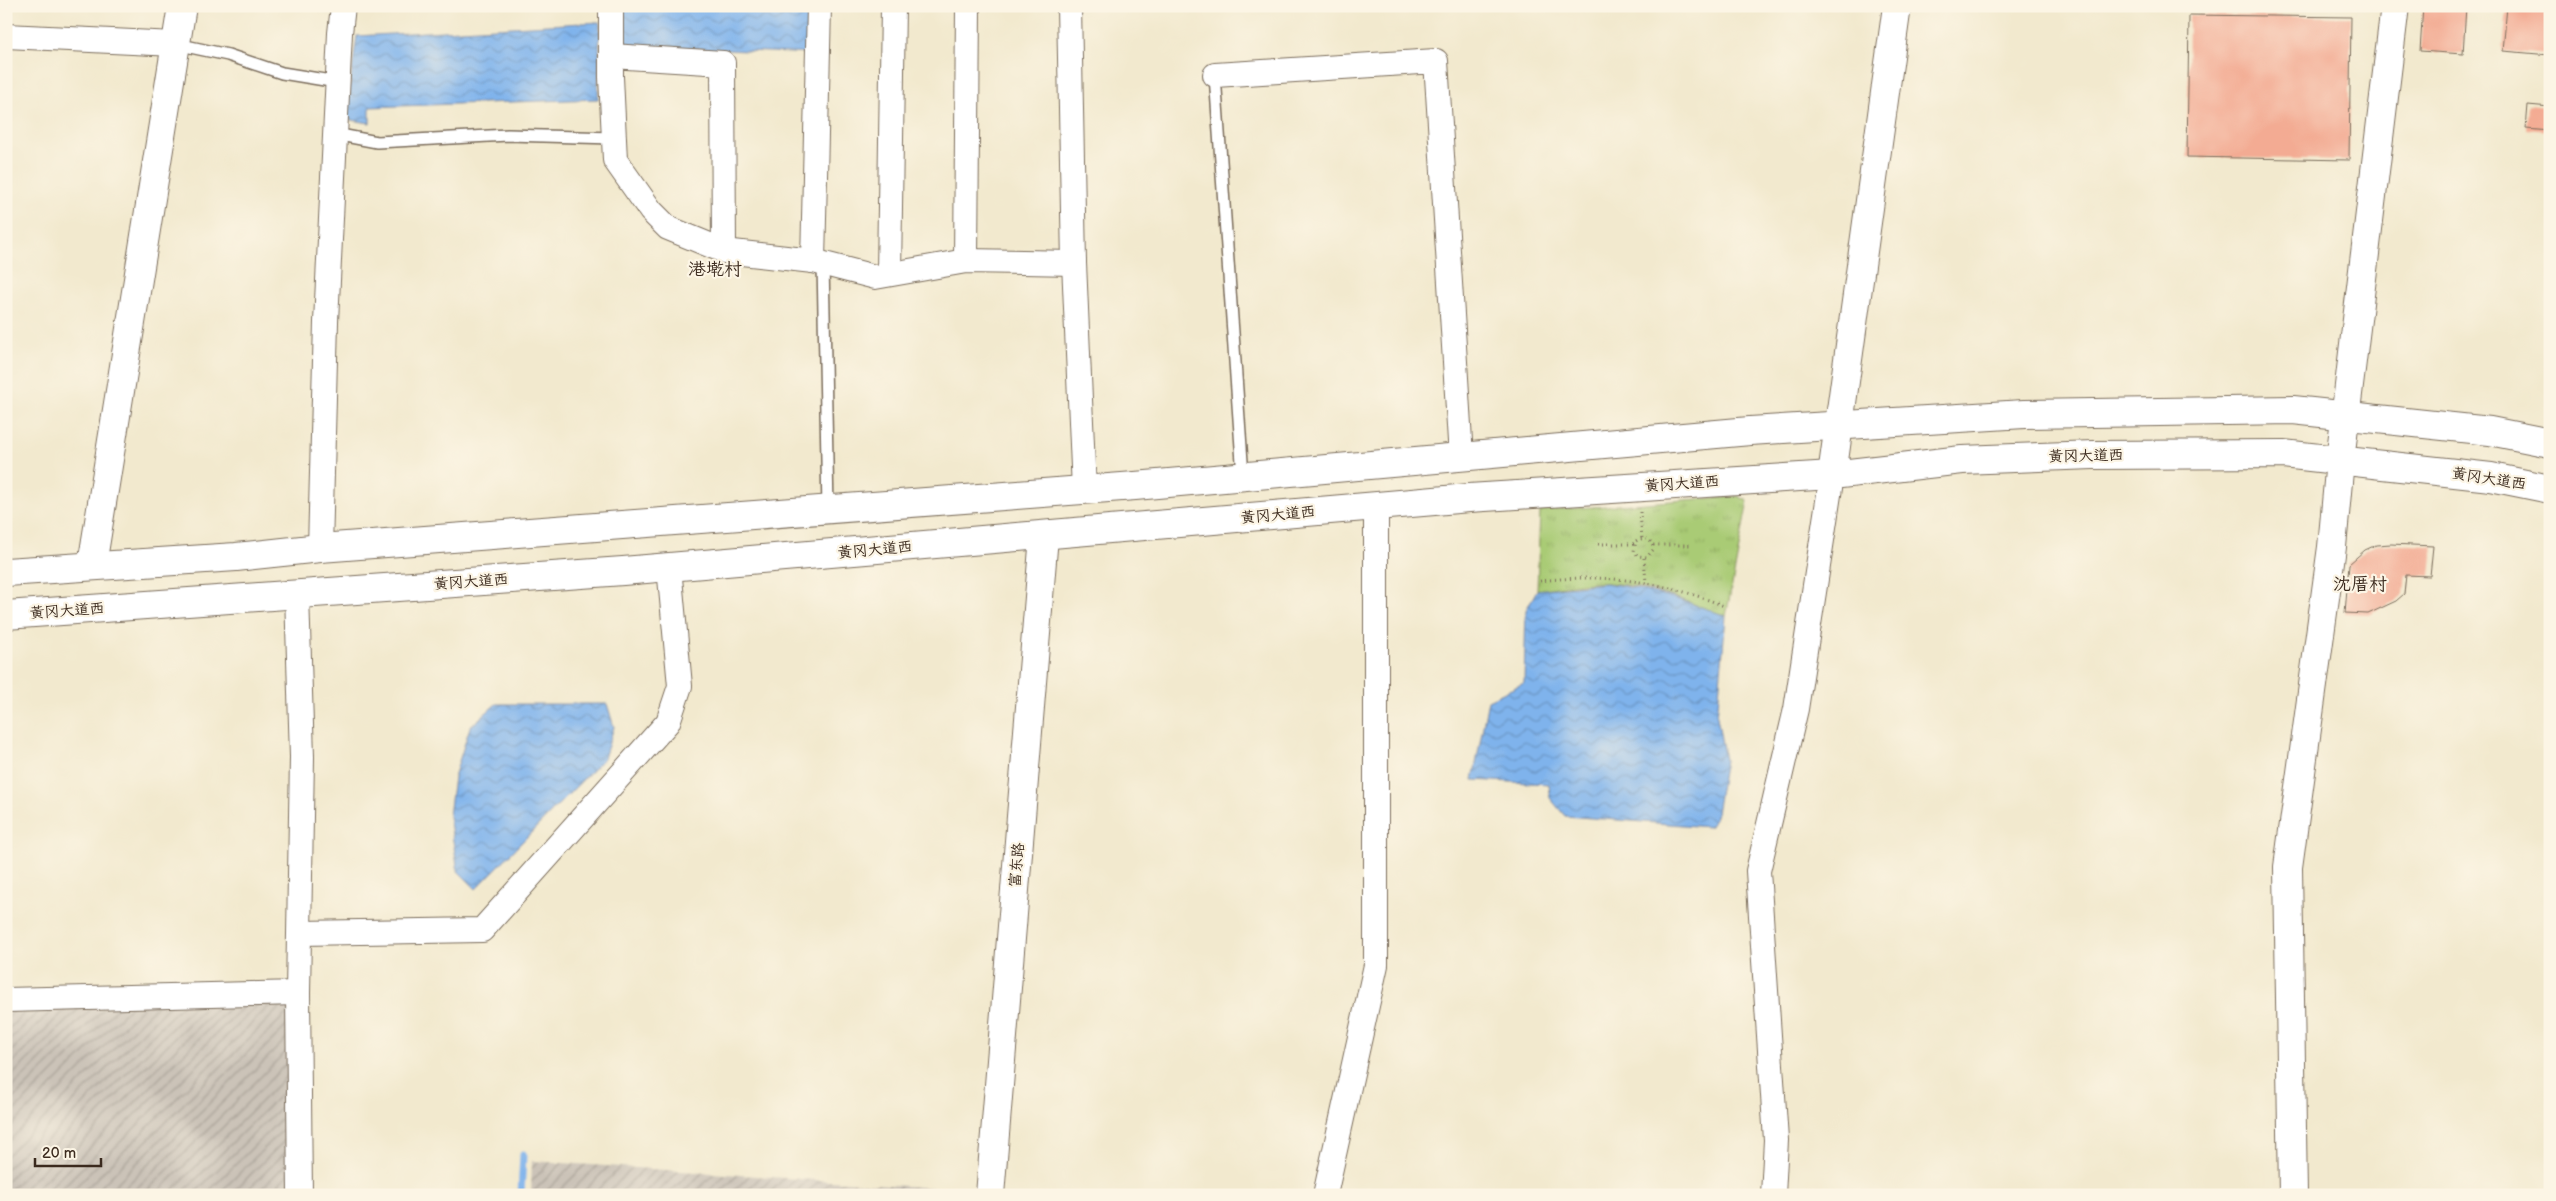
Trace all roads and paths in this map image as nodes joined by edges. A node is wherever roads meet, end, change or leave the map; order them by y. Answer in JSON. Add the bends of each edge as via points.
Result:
{"nodes":[{"id":1,"x":182,"y":6,"type":"edge"},
{"id":2,"x":344,"y":6,"type":"edge"},
{"id":3,"x":611,"y":6,"type":"edge"},
{"id":4,"x":819,"y":6,"type":"edge"},
{"id":5,"x":893,"y":6,"type":"edge"},
{"id":6,"x":968,"y":6,"type":"edge"},
{"id":7,"x":1069,"y":6,"type":"edge"},
{"id":8,"x":1897,"y":6,"type":"edge"},
{"id":9,"x":2395,"y":6,"type":"edge"},
{"id":10,"x":6,"y":36,"type":"edge"},
{"id":11,"x":175,"y":44,"type":"junction"},
{"id":12,"x":611,"y":56,"type":"junction"},
{"id":13,"x":1215,"y":75,"type":"joint"},
{"id":14,"x":337,"y":82,"type":"junction"},
{"id":15,"x":335,"y":134,"type":"junction"},
{"id":16,"x":613,"y":138,"type":"junction"},
{"id":17,"x":724,"y":251,"type":"junction"},
{"id":18,"x":966,"y":261,"type":"junction"},
{"id":19,"x":818,"y":263,"type":"junction"},
{"id":20,"x":1074,"y":263,"type":"junction"},
{"id":21,"x":889,"y":274,"type":"junction"},
{"id":22,"x":2346,"y":416,"type":"junction"},
{"id":23,"x":1840,"y":425,"type":"junction"},
{"id":24,"x":2550,"y":443,"type":"edge"},
{"id":25,"x":1461,"y":456,"type":"junction"},
{"id":26,"x":2340,"y":460,"type":"junction"},
{"id":27,"x":1832,"y":474,"type":"junction"},
{"id":28,"x":1243,"y":476,"type":"junction"},
{"id":29,"x":2550,"y":489,"type":"edge"},
{"id":30,"x":1084,"y":490,"type":"junction"},
{"id":31,"x":1640,"y":503,"type":"dead end"},
{"id":32,"x":1376,"y":506,"type":"junction"},
{"id":33,"x":828,"y":509,"type":"junction"},
{"id":34,"x":1044,"y":536,"type":"junction"},
{"id":35,"x":1642,"y":538,"type":"junction"},
{"id":36,"x":1598,"y":544,"type":"dead end"},
{"id":37,"x":1634,"y":544,"type":"junction"},
{"id":38,"x":1652,"y":545,"type":"junction"},
{"id":39,"x":1690,"y":545,"type":"dead end"},
{"id":40,"x":320,"y":548,"type":"junction"},
{"id":41,"x":1644,"y":558,"type":"junction"},
{"id":42,"x":92,"y":565,"type":"junction"},
{"id":43,"x":669,"y":567,"type":"junction"},
{"id":44,"x":6,"y":572,"type":"edge"},
{"id":45,"x":1540,"y":581,"type":"dead end"},
{"id":46,"x":1646,"y":582,"type":"junction"},
{"id":47,"x":298,"y":594,"type":"junction"},
{"id":48,"x":1724,"y":606,"type":"dead end"},
{"id":49,"x":6,"y":615,"type":"edge"},
{"id":50,"x":300,"y":933,"type":"junction"},
{"id":51,"x":298,"y":993,"type":"junction"},
{"id":52,"x":6,"y":1000,"type":"edge"},
{"id":53,"x":300,"y":1195,"type":"edge"},
{"id":54,"x":990,"y":1195,"type":"edge"},
{"id":55,"x":1325,"y":1195,"type":"edge"},
{"id":56,"x":1773,"y":1195,"type":"edge"},
{"id":57,"x":2292,"y":1195,"type":"edge"}],
"edges":[{"from":1,"to":11,"type":"main road"},
{"from":2,"to":14,"type":"street"},
{"from":3,"to":12,"type":"street"},
{"from":4,"to":19,"type":"street"},
{"from":5,"to":21,"type":"street"},
{"from":6,"to":18,"type":"street"},
{"from":7,"to":20,"type":"street"},
{"from":8,"to":23,"type":"main road"},
{"from":9,"to":22,"type":"main road"},
{"from":10,"to":11,"type":"street"},
{"from":11,"to":14,"type":"lane","via":[[228,55],[282,73]]},
{"from":11,"to":42,"type":"main road"},
{"from":12,"to":16,"type":"street"},
{"from":12,"to":17,"type":"street","via":[[723,63]]},
{"from":13,"to":25,"type":"street","via":[[1436,61]]},
{"from":13,"to":28,"type":"lane"},
{"from":14,"to":15,"type":"street"},
{"from":15,"to":16,"type":"lane","via":[[377,142],[508,135]]},
{"from":15,"to":40,"type":"street"},
{"from":16,"to":17,"type":"street","via":[[614,160],[651,211],[668,228]]},
{"from":17,"to":19,"type":"street"},
{"from":18,"to":20,"type":"street"},
{"from":18,"to":21,"type":"street"},
{"from":19,"to":21,"type":"street","via":[[875,277]]},
{"from":19,"to":33,"type":"lane"},
{"from":20,"to":30,"type":"street"},
{"from":22,"to":23,"type":"main road","via":[[2293,410],[2024,414]]},
{"from":22,"to":24,"type":"main road","via":[[2490,431]]},
{"from":22,"to":26,"type":"main road"},
{"from":23,"to":25,"type":"main road"},
{"from":23,"to":27,"type":"main road"},
{"from":25,"to":28,"type":"main road"},
{"from":26,"to":27,"type":"main road","name":"黄冈大道西","via":[[2283,454],[2093,456],[1962,460]]},
{"from":26,"to":29,"type":"main road","name":"黄冈大道西","via":[[2491,477]]},
{"from":26,"to":57,"type":"main road","via":[[2332,547],[2288,867]]},
{"from":27,"to":32,"type":"main road","name":"黄冈大道西"},
{"from":27,"to":56,"type":"street","via":[[1796,709],[1758,871],[1776,1140]]},
{"from":28,"to":30,"type":"main road"},
{"from":30,"to":33,"type":"main road"},
{"from":31,"to":35,"type":"path"},
{"from":32,"to":34,"type":"main road","name":"黄冈大道西"},
{"from":32,"to":55,"type":"street","via":[[1376,965]]},
{"from":33,"to":40,"type":"main road"},
{"from":34,"to":43,"type":"main road","name":"黄冈大道西"},
{"from":34,"to":54,"type":"main road","name":"富东路"},
{"from":35,"to":37,"type":"path"},
{"from":35,"to":38,"type":"path"},
{"from":36,"to":37,"type":"path"},
{"from":37,"to":41,"type":"path","via":[[1635,554]]},
{"from":38,"to":39,"type":"path"},
{"from":38,"to":41,"type":"path","via":[[1652,553]]},
{"from":40,"to":42,"type":"main road","via":[[236,557]]},
{"from":41,"to":46,"type":"path"},
{"from":42,"to":44,"type":"main road"},
{"from":43,"to":47,"type":"main road","name":"黄冈大道西"},
{"from":43,"to":50,"type":"street","via":[[680,686],[668,722],[482,930]]},
{"from":45,"to":46,"type":"path","via":[[1577,577]]},
{"from":46,"to":48,"type":"path","via":[[1676,588]]},
{"from":47,"to":49,"type":"main road","name":"黄冈大道西"},
{"from":47,"to":50,"type":"street","via":[[302,757]]},
{"from":50,"to":51,"type":"street"},
{"from":51,"to":52,"type":"street"},
{"from":51,"to":53,"type":"street"}]}
